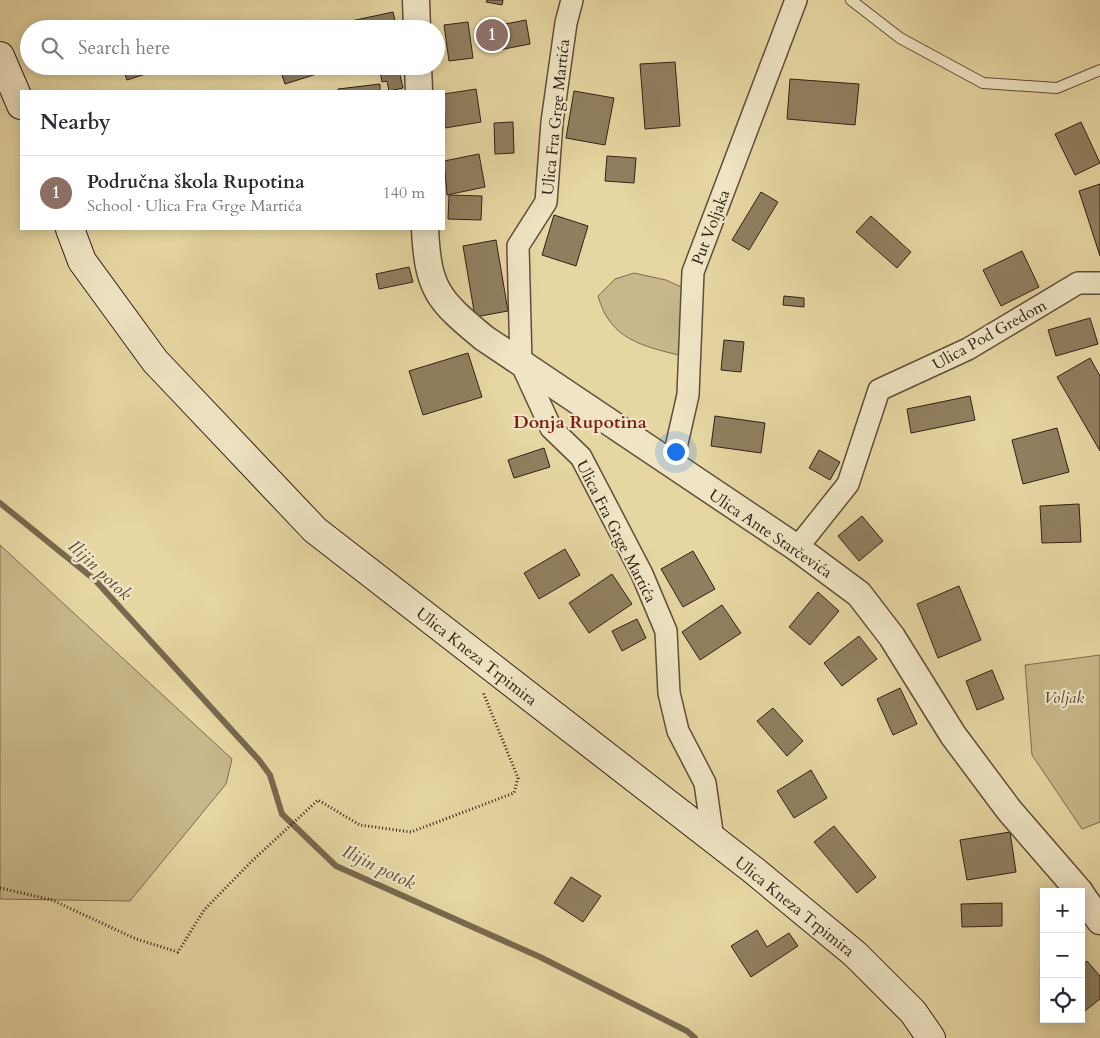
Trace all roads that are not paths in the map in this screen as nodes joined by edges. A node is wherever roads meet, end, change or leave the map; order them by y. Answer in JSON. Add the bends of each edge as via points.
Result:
{"nodes":[{"id":1,"x":416,"y":0,"type":"edge"},
{"id":2,"x":572,"y":0,"type":"edge"},
{"id":3,"x":796,"y":0,"type":"edge"},
{"id":4,"x":851,"y":0,"type":"edge"},
{"id":5,"x":417,"y":20,"type":"edge"},
{"id":6,"x":1,"y":58,"type":"edge"},
{"id":7,"x":1100,"y":70,"type":"edge"},
{"id":8,"x":418,"y":75,"type":"edge"},
{"id":9,"x":419,"y":90,"type":"edge"},
{"id":10,"x":20,"y":103,"type":"edge"},
{"id":11,"x":70,"y":230,"type":"edge"},
{"id":12,"x":425,"y":230,"type":"edge"},
{"id":13,"x":1100,"y":283,"type":"edge"},
{"id":14,"x":521,"y":363,"type":"junction"},
{"id":15,"x":672,"y":465,"type":"junction"},
{"id":16,"x":797,"y":548,"type":"junction"},
{"id":17,"x":713,"y":839,"type":"junction"},
{"id":18,"x":1077,"y":888,"type":"edge"},
{"id":19,"x":1085,"y":899,"type":"edge"},
{"id":20,"x":1100,"y":920,"type":"edge"},
{"id":21,"x":932,"y":1038,"type":"edge"}],
"edges":[{"from":1,"to":5,"type":"street"},
{"from":2,"to":14,"type":"street","name":"Ulica Fra Grge Martića","via":[[552,122],[546,202],[518,246]]},
{"from":3,"to":15,"type":"street","name":"Put Voljaka","via":[[693,272],[688,395]]},
{"from":4,"to":7,"type":"lane","via":[[900,38],[983,83],[1057,88]]},
{"from":6,"to":10,"type":"main road"},
{"from":8,"to":9,"type":"street"},
{"from":11,"to":17,"type":"main road","name":"Ulica Kneza Trpimira","via":[[82,262],[156,361],[315,530]]},
{"from":12,"to":14,"type":"street","name":"Ulica Ante Starčevića","via":[[426,256],[435,289],[453,312]]},
{"from":13,"to":16,"type":"street","name":"Ulica Pod Gredom","via":[[1078,284],[968,349],[879,390],[848,484]]},
{"from":14,"to":15,"type":"street","name":"Ulica Ante Starčevića"},
{"from":14,"to":17,"type":"street","name":"Ulica Fra Grge Martića","via":[[551,428],[581,457],[642,574],[666,631],[669,693],[678,731],[705,783]]},
{"from":15,"to":16,"type":"street","name":"Ulica Ante Starčevića"},
{"from":16,"to":18,"type":"street","name":"Ulica Ante Starčevića","via":[[859,594],[892,637],[959,742],[1009,810]]},
{"from":17,"to":21,"type":"main road","name":"Ulica Kneza Trpimira","via":[[855,954],[913,1012]]},
{"from":19,"to":20,"type":"street","name":"Ulica Ante Starčevića"}]}
